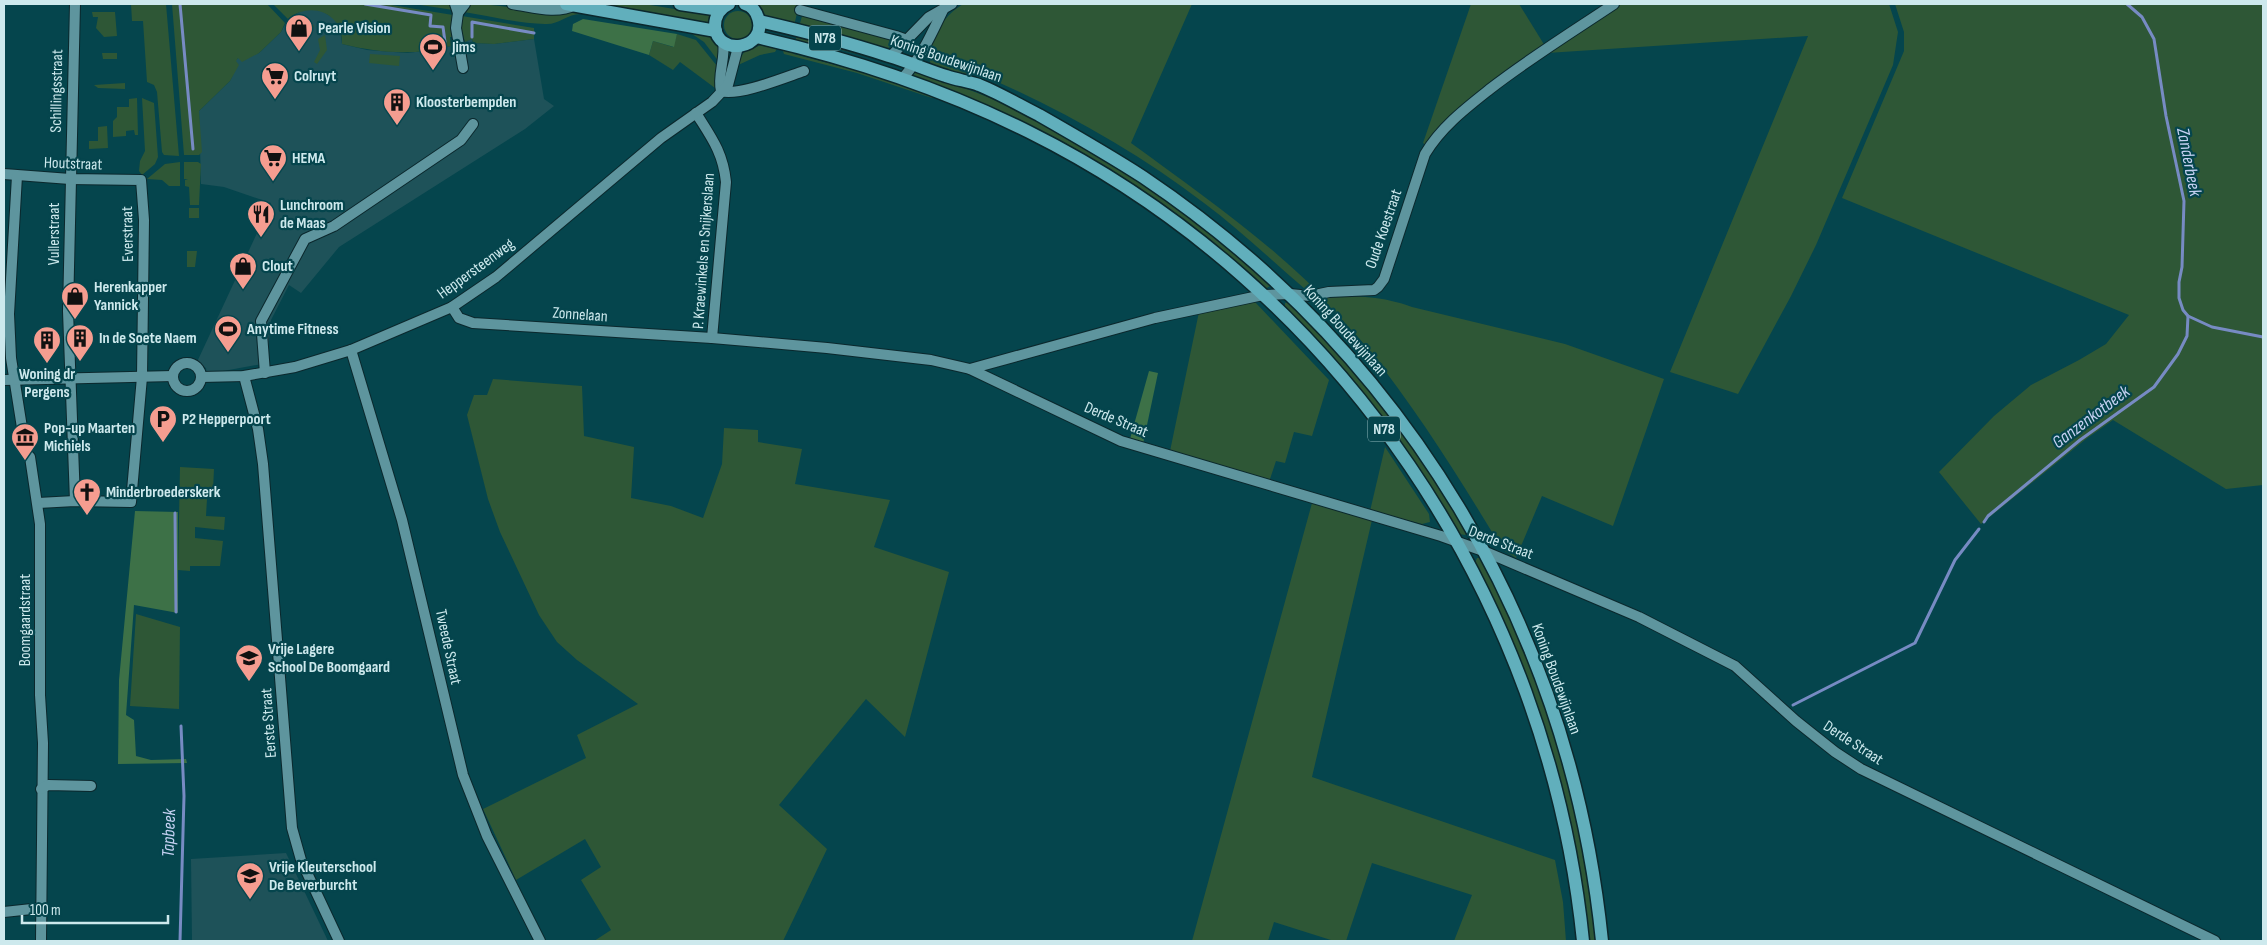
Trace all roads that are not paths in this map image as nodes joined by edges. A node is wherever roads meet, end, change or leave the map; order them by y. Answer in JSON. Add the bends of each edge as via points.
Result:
{"nodes":[{"id":1,"x":74,"y":4,"type":"edge"},
{"id":2,"x":465,"y":4,"type":"edge"},
{"id":3,"x":512,"y":4,"type":"edge"},
{"id":4,"x":571,"y":4,"type":"edge"},
{"id":5,"x":680,"y":4,"type":"edge"},
{"id":6,"x":745,"y":4,"type":"edge"},
{"id":7,"x":952,"y":4,"type":"edge"},
{"id":8,"x":1614,"y":4,"type":"edge"},
{"id":9,"x":725,"y":7,"type":"edge"},
{"id":10,"x":457,"y":9,"type":"edge"},
{"id":11,"x":800,"y":10,"type":"dead end"},
{"id":12,"x":942,"y":10,"type":"junction"},
{"id":13,"x":759,"y":21,"type":"junction"},
{"id":14,"x":719,"y":36,"type":"junction"},
{"id":15,"x":756,"y":37,"type":"junction"},
{"id":16,"x":907,"y":40,"type":"junction"},
{"id":17,"x":738,"y":47,"type":"junction"},
{"id":18,"x":891,"y":56,"type":"junction"},
{"id":19,"x":915,"y":65,"type":"junction"},
{"id":20,"x":463,"y":68,"type":"dead end"},
{"id":21,"x":804,"y":71,"type":"dead end"},
{"id":22,"x":902,"y":79,"type":"junction"},
{"id":23,"x":721,"y":91,"type":"junction"},
{"id":24,"x":696,"y":113,"type":"junction"},
{"id":25,"x":473,"y":124,"type":"dead end"},
{"id":26,"x":4,"y":174,"type":"edge"},
{"id":27,"x":17,"y":176,"type":"junction"},
{"id":28,"x":70,"y":179,"type":"junction"},
{"id":29,"x":141,"y":180,"type":"joint"},
{"id":30,"x":1290,"y":294,"type":"junction"},
{"id":31,"x":1263,"y":295,"type":"junction"},
{"id":32,"x":452,"y":307,"type":"junction"},
{"id":33,"x":712,"y":338,"type":"junction"},
{"id":34,"x":351,"y":350,"type":"junction"},
{"id":35,"x":970,"y":369,"type":"junction"},
{"id":36,"x":265,"y":373,"type":"junction"},
{"id":37,"x":173,"y":376,"type":"junction"},
{"id":38,"x":244,"y":376,"type":"junction"},
{"id":39,"x":142,"y":377,"type":"junction"},
{"id":40,"x":201,"y":377,"type":"junction"},
{"id":41,"x":71,"y":378,"type":"junction"},
{"id":42,"x":9,"y":380,"type":"edge"},
{"id":43,"x":75,"y":501,"type":"junction"},
{"id":44,"x":38,"y":503,"type":"junction"},
{"id":45,"x":1458,"y":542,"type":"junction"},
{"id":46,"x":1486,"y":552,"type":"junction"},
{"id":47,"x":91,"y":786,"type":"dead end"},
{"id":48,"x":41,"y":789,"type":"junction"},
{"id":49,"x":41,"y":908,"type":"junction"},
{"id":50,"x":4,"y":912,"type":"edge"},
{"id":51,"x":41,"y":941,"type":"edge"},
{"id":52,"x":339,"y":941,"type":"edge"},
{"id":53,"x":540,"y":941,"type":"edge"},
{"id":54,"x":1582,"y":941,"type":"edge"},
{"id":55,"x":1602,"y":941,"type":"edge"},
{"id":56,"x":2215,"y":941,"type":"edge"}],
"edges":[{"from":1,"to":28,"type":"street","name":"Schillingsstraat"},
{"from":2,"to":10,"type":"street"},
{"from":3,"to":4,"type":"street","via":[[558,10]]},
{"from":4,"to":14,"type":"main road","via":[[702,27]]},
{"from":5,"to":9,"type":"main road"},
{"from":6,"to":13,"type":"main road","via":[[754,10]]},
{"from":7,"to":12,"type":"street"},
{"from":8,"to":30,"type":"street","name":"Oude Koestraat","via":[[1525,62],[1473,102],[1433,140],[1425,154],[1384,279],[1378,287],[1310,296]]},
{"from":9,"to":14,"type":"main road","via":[[716,16]]},
{"from":10,"to":20,"type":"street","via":[[456,28]]},
{"from":11,"to":16,"type":"street"},
{"from":12,"to":16,"type":"street","via":[[929,17]]},
{"from":12,"to":19,"type":"street"},
{"from":13,"to":15,"type":"main road"},
{"from":13,"to":18,"type":"main road","name":"Koning Boudewijnlaan","number":"N78"},
{"from":14,"to":17,"type":"main road"},
{"from":14,"to":23,"type":"street","via":[[724,57]]},
{"from":15,"to":17,"type":"main road"},
{"from":15,"to":22,"type":"main road","name":"Koning Boudewijnlaan","number":"N78"},
{"from":16,"to":18,"type":"street"},
{"from":17,"to":23,"type":"street","name":"Heppersteenweg","via":[[729,83]]},
{"from":18,"to":19,"type":"main road","name":"Koning Boudewijnlaan","number":"N78"},
{"from":19,"to":22,"type":"street"},
{"from":19,"to":30,"type":"main road","name":"Koning Boudewijnlaan","number":"N78","via":[[985,88],[1098,148],[1180,202]]},
{"from":21,"to":23,"type":"street","via":[[738,92]]},
{"from":22,"to":31,"type":"main road","name":"Koning Boudewijnlaan","number":"N78","via":[[988,112],[1089,164],[1184,228]]},
{"from":23,"to":24,"type":"street","name":"Heppersteenweg"},
{"from":24,"to":32,"type":"street","name":"Heppersteenweg","via":[[661,138],[496,276]]},
{"from":24,"to":33,"type":"street","name":"P. Kraewinkels en Snijkerslaan","via":[[720,150],[725,166]]},
{"from":25,"to":36,"type":"street","via":[[462,140],[321,234],[305,239],[262,317],[260,328]]},
{"from":26,"to":27,"type":"street","name":"Houtstraat"},
{"from":27,"to":28,"type":"street","name":"Houtstraat"},
{"from":27,"to":42,"type":"street","name":"Boomgaardstraat","via":[[9,314]]},
{"from":28,"to":29,"type":"street","name":"Houtstraat"},
{"from":28,"to":41,"type":"street","name":"Vullerstraat","via":[[68,311]]},
{"from":29,"to":39,"type":"street","name":"Everstraat","via":[[144,220]]},
{"from":30,"to":31,"type":"street","name":"Oude Koestraat"},
{"from":30,"to":46,"type":"main road","name":"Koning Boudewijnlaan","number":"N78","via":[[1334,340],[1406,427]]},
{"from":31,"to":35,"type":"street","name":"Oude Koestraat","via":[[1155,318]]},
{"from":31,"to":45,"type":"main road","name":"Koning Boudewijnlaan","number":"N78","via":[[1308,339],[1394,441]]},
{"from":32,"to":33,"type":"street","name":"Zonnelaan","via":[[459,318],[473,323]]},
{"from":32,"to":34,"type":"street","name":"Heppersteenweg"},
{"from":33,"to":35,"type":"street","name":"Derde Straat","via":[[931,360]]},
{"from":34,"to":36,"type":"street","name":"Heppersteenweg"},
{"from":34,"to":53,"type":"street","name":"Tweede Straat","via":[[409,547],[463,775],[487,836]]},
{"from":35,"to":45,"type":"street","name":"Derde Straat","via":[[1121,441]]},
{"from":36,"to":38,"type":"street","name":"Heppersteenweg"},
{"from":37,"to":39,"type":"street"},
{"from":37,"to":40,"type":"street","via":[[179,366],[189,363],[197,367]]},
{"from":37,"to":40,"type":"street","via":[[178,388],[188,392],[197,388]]},
{"from":38,"to":40,"type":"street","name":"Heppersteenweg"},
{"from":38,"to":52,"type":"street","name":"Eerste Straat","via":[[263,464],[292,828],[301,860]]},
{"from":39,"to":41,"type":"street"},
{"from":39,"to":43,"type":"street","name":"Everstraat","via":[[131,502]]},
{"from":41,"to":42,"type":"street"},
{"from":41,"to":43,"type":"street","name":"Vullerstraat"},
{"from":42,"to":44,"type":"street","name":"Boomgaardstraat","via":[[26,453],[30,457]]},
{"from":43,"to":44,"type":"street"},
{"from":44,"to":48,"type":"street","name":"Boomgaardstraat"},
{"from":45,"to":46,"type":"street","name":"Derde Straat"},
{"from":45,"to":54,"type":"main road","name":"Koning Boudewijnlaan","number":"N78","via":[[1510,649],[1548,758],[1570,852]]},
{"from":46,"to":55,"type":"main road","name":"Koning Boudewijnlaan","number":"N78","via":[[1548,695],[1571,772],[1587,841]]},
{"from":46,"to":56,"type":"street","name":"Derde Straat","via":[[1639,616],[1735,666],[1796,721],[1861,769]]},
{"from":47,"to":48,"type":"street","via":[[48,786]]},
{"from":48,"to":49,"type":"street","name":"Boomgaardstraat"},
{"from":49,"to":50,"type":"street"},
{"from":49,"to":51,"type":"street","name":"Boomgaardstraat"}]}
